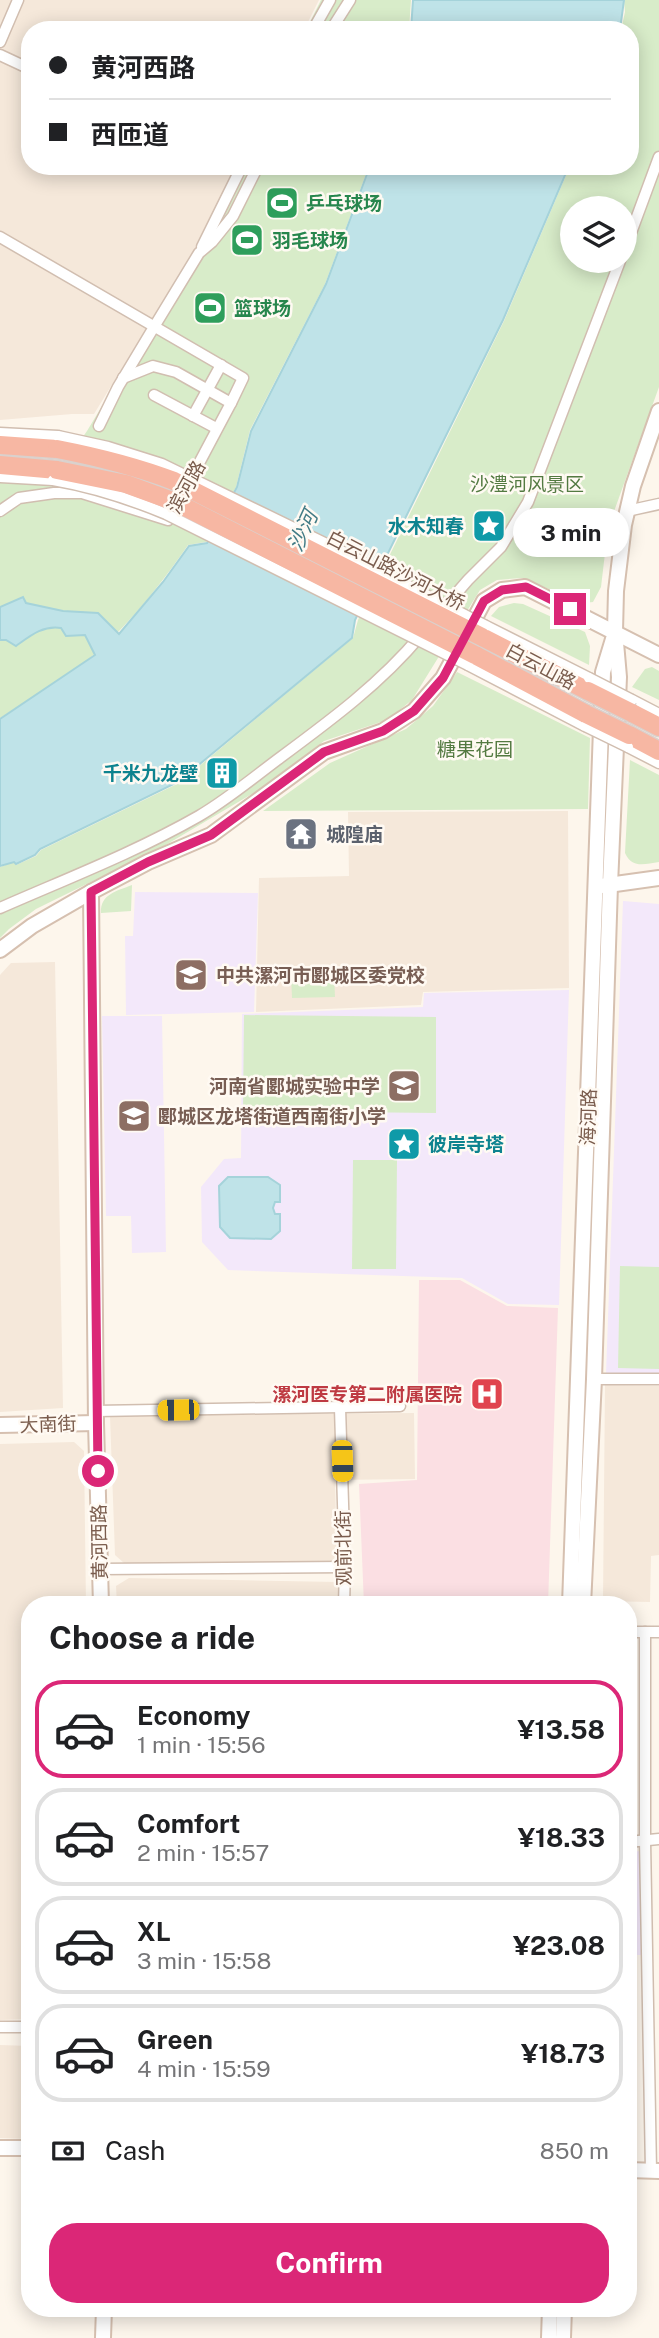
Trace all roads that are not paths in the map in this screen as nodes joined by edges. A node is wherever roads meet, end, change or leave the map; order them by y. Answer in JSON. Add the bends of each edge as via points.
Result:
{"nodes":[{"id":1,"x":18,"y":0,"type":"edge"},
{"id":2,"x":330,"y":0,"type":"edge"},
{"id":3,"x":349,"y":0,"type":"edge"},
{"id":4,"x":318,"y":21,"type":"edge"},
{"id":5,"x":336,"y":21,"type":"edge"},
{"id":6,"x":0,"y":41,"type":"edge"},
{"id":7,"x":0,"y":55,"type":"edge"},
{"id":8,"x":21,"y":65,"type":"edge"},
{"id":9,"x":659,"y":157,"type":"edge"},
{"id":10,"x":237,"y":175,"type":"edge"},
{"id":11,"x":254,"y":175,"type":"edge"},
{"id":12,"x":637,"y":217,"type":"edge"},
{"id":13,"x":0,"y":237,"type":"edge"},
{"id":14,"x":199,"y":253,"type":"junction"},
{"id":15,"x":615,"y":273,"type":"edge"},
{"id":16,"x":154,"y":327,"type":"junction"},
{"id":17,"x":221,"y":365,"type":"junction"},
{"id":18,"x":123,"y":377,"type":"junction"},
{"id":19,"x":207,"y":390,"type":"junction"},
{"id":20,"x":154,"y":395,"type":"dead end"},
{"id":21,"x":231,"y":403,"type":"junction"},
{"id":22,"x":659,"y":411,"type":"edge"},
{"id":23,"x":193,"y":416,"type":"junction"},
{"id":24,"x":99,"y":426,"type":"dead end"},
{"id":25,"x":216,"y":428,"type":"junction"},
{"id":26,"x":0,"y":433,"type":"edge"},
{"id":27,"x":58,"y":443,"type":"junction"},
{"id":28,"x":0,"y":445,"type":"edge"},
{"id":29,"x":0,"y":465,"type":"edge"},
{"id":30,"x":55,"y":475,"type":"junction"},
{"id":31,"x":0,"y":477,"type":"edge"},
{"id":32,"x":659,"y":504,"type":"edge"},
{"id":33,"x":0,"y":511,"type":"edge"},
{"id":34,"x":627,"y":511,"type":"junction"},
{"id":35,"x":484,"y":631,"type":"joint"},
{"id":36,"x":615,"y":631,"type":"junction"},
{"id":37,"x":659,"y":655,"type":"edge"},
{"id":38,"x":471,"y":660,"type":"joint"},
{"id":39,"x":632,"y":707,"type":"junction"},
{"id":40,"x":659,"y":714,"type":"edge"},
{"id":41,"x":659,"y":727,"type":"edge"},
{"id":42,"x":629,"y":741,"type":"junction"},
{"id":43,"x":659,"y":751,"type":"edge"},
{"id":44,"x":659,"y":763,"type":"edge"},
{"id":45,"x":659,"y":878,"type":"edge"},
{"id":46,"x":610,"y":885,"type":"junction"},
{"id":47,"x":594,"y":887,"type":"junction"},
{"id":48,"x":91,"y":892,"type":"junction"},
{"id":49,"x":0,"y":908,"type":"edge"},
{"id":50,"x":0,"y":950,"type":"edge"},
{"id":51,"x":594,"y":1379,"type":"junction"},
{"id":52,"x":659,"y":1379,"type":"edge"},
{"id":53,"x":400,"y":1406,"type":"dead end"},
{"id":54,"x":340,"y":1408,"type":"junction"},
{"id":55,"x":96,"y":1417,"type":"junction"},
{"id":56,"x":0,"y":1425,"type":"edge"},
{"id":57,"x":345,"y":1567,"type":"junction"},
{"id":58,"x":100,"y":1569,"type":"junction"},
{"id":59,"x":101,"y":1596,"type":"edge"},
{"id":60,"x":344,"y":1596,"type":"edge"},
{"id":61,"x":570,"y":1596,"type":"edge"},
{"id":62,"x":583,"y":1596,"type":"edge"},
{"id":63,"x":637,"y":1632,"type":"edge"},
{"id":64,"x":645,"y":1632,"type":"junction"},
{"id":65,"x":659,"y":1632,"type":"edge"},
{"id":66,"x":659,"y":1839,"type":"edge"},
{"id":67,"x":637,"y":1841,"type":"edge"},
{"id":68,"x":645,"y":1841,"type":"junction"},
{"id":69,"x":0,"y":2027,"type":"edge"},
{"id":70,"x":21,"y":2027,"type":"edge"},
{"id":71,"x":0,"y":2148,"type":"edge"},
{"id":72,"x":21,"y":2148,"type":"edge"},
{"id":73,"x":637,"y":2170,"type":"edge"},
{"id":74,"x":655,"y":2171,"type":"edge"},
{"id":75,"x":104,"y":2317,"type":"edge"},
{"id":76,"x":550,"y":2317,"type":"edge"},
{"id":77,"x":564,"y":2317,"type":"edge"},
{"id":78,"x":103,"y":2338,"type":"edge"},
{"id":79,"x":549,"y":2338,"type":"edge"},
{"id":80,"x":563,"y":2338,"type":"edge"}],
"edges":[{"from":1,"to":6,"type":"street"},
{"from":2,"to":4,"type":"street"},
{"from":3,"to":5,"type":"street"},
{"from":7,"to":8,"type":"street"},
{"from":9,"to":12,"type":"street"},
{"from":10,"to":14,"type":"street"},
{"from":11,"to":14,"type":"street","via":[[233,216]]},
{"from":13,"to":16,"type":"street"},
{"from":14,"to":16,"type":"street"},
{"from":15,"to":49,"type":"street","via":[[528,502],[501,547],[401,660],[354,702],[199,816]]},
{"from":16,"to":17,"type":"street"},
{"from":16,"to":18,"type":"street"},
{"from":17,"to":19,"type":"street"},
{"from":17,"to":21,"type":"street","name":"滨河路","via":[[243,378]]},
{"from":18,"to":19,"type":"street","via":[[153,366],[176,372]]},
{"from":18,"to":24,"type":"street"},
{"from":19,"to":21,"type":"street"},
{"from":19,"to":23,"type":"street"},
{"from":20,"to":23,"type":"street"},
{"from":21,"to":25,"type":"street","name":"滨河路"},
{"from":22,"to":34,"type":"street","name":"海河路"},
{"from":23,"to":25,"type":"street"},
{"from":25,"to":33,"type":"street","name":"滨河路","via":[[168,520],[82,493],[19,498]]},
{"from":26,"to":27,"type":"street"},
{"from":27,"to":28,"type":"highway"},
{"from":27,"to":35,"type":"highway","name":"白云山路沙河大桥","bridge":true,"via":[[174,481]]},
{"from":29,"to":30,"type":"highway"},
{"from":30,"to":31,"type":"street"},
{"from":30,"to":38,"type":"highway","name":"白云山路沙河大桥","bridge":true,"via":[[127,484],[175,502]]},
{"from":32,"to":34,"type":"street"},
{"from":34,"to":36,"type":"street","name":"海河路"},
{"from":35,"to":39,"type":"highway","name":"白云山路","bridge":true},
{"from":36,"to":37,"type":"street"},
{"from":36,"to":46,"type":"street","name":"海河路","via":[[619,677]]},
{"from":36,"to":47,"type":"street","name":"海河路","via":[[603,672]]},
{"from":36,"to":48,"type":"street","via":[[526,587],[502,590],[484,601],[443,678],[414,711],[383,731],[324,752],[211,835]]},
{"from":38,"to":42,"type":"highway","name":"白云山路","bridge":true},
{"from":39,"to":40,"type":"street"},
{"from":39,"to":41,"type":"highway"},
{"from":42,"to":43,"type":"highway"},
{"from":42,"to":44,"type":"street"},
{"from":45,"to":46,"type":"street"},
{"from":46,"to":47,"type":"street"},
{"from":46,"to":51,"type":"street","name":"海河路"},
{"from":47,"to":61,"type":"street","name":"海河路"},
{"from":48,"to":50,"type":"street"},
{"from":48,"to":55,"type":"street","name":"黄河西路"},
{"from":51,"to":52,"type":"street"},
{"from":51,"to":62,"type":"street","name":"海河路"},
{"from":53,"to":54,"type":"street"},
{"from":54,"to":55,"type":"street"},
{"from":54,"to":57,"type":"street","name":"观前北街"},
{"from":55,"to":56,"type":"street","name":"大南街"},
{"from":55,"to":58,"type":"street","name":"黄河西路"},
{"from":57,"to":58,"type":"street"},
{"from":57,"to":60,"type":"street","name":"观前北街"},
{"from":58,"to":59,"type":"street","name":"黄河西路"},
{"from":63,"to":64,"type":"street"},
{"from":64,"to":65,"type":"street"},
{"from":64,"to":68,"type":"street"},
{"from":66,"to":68,"type":"street"},
{"from":67,"to":68,"type":"street"},
{"from":68,"to":74,"type":"street"},
{"from":69,"to":70,"type":"street"},
{"from":71,"to":72,"type":"street"},
{"from":73,"to":74,"type":"street"},
{"from":75,"to":78,"type":"street"},
{"from":76,"to":79,"type":"street"},
{"from":77,"to":80,"type":"street"}]}
